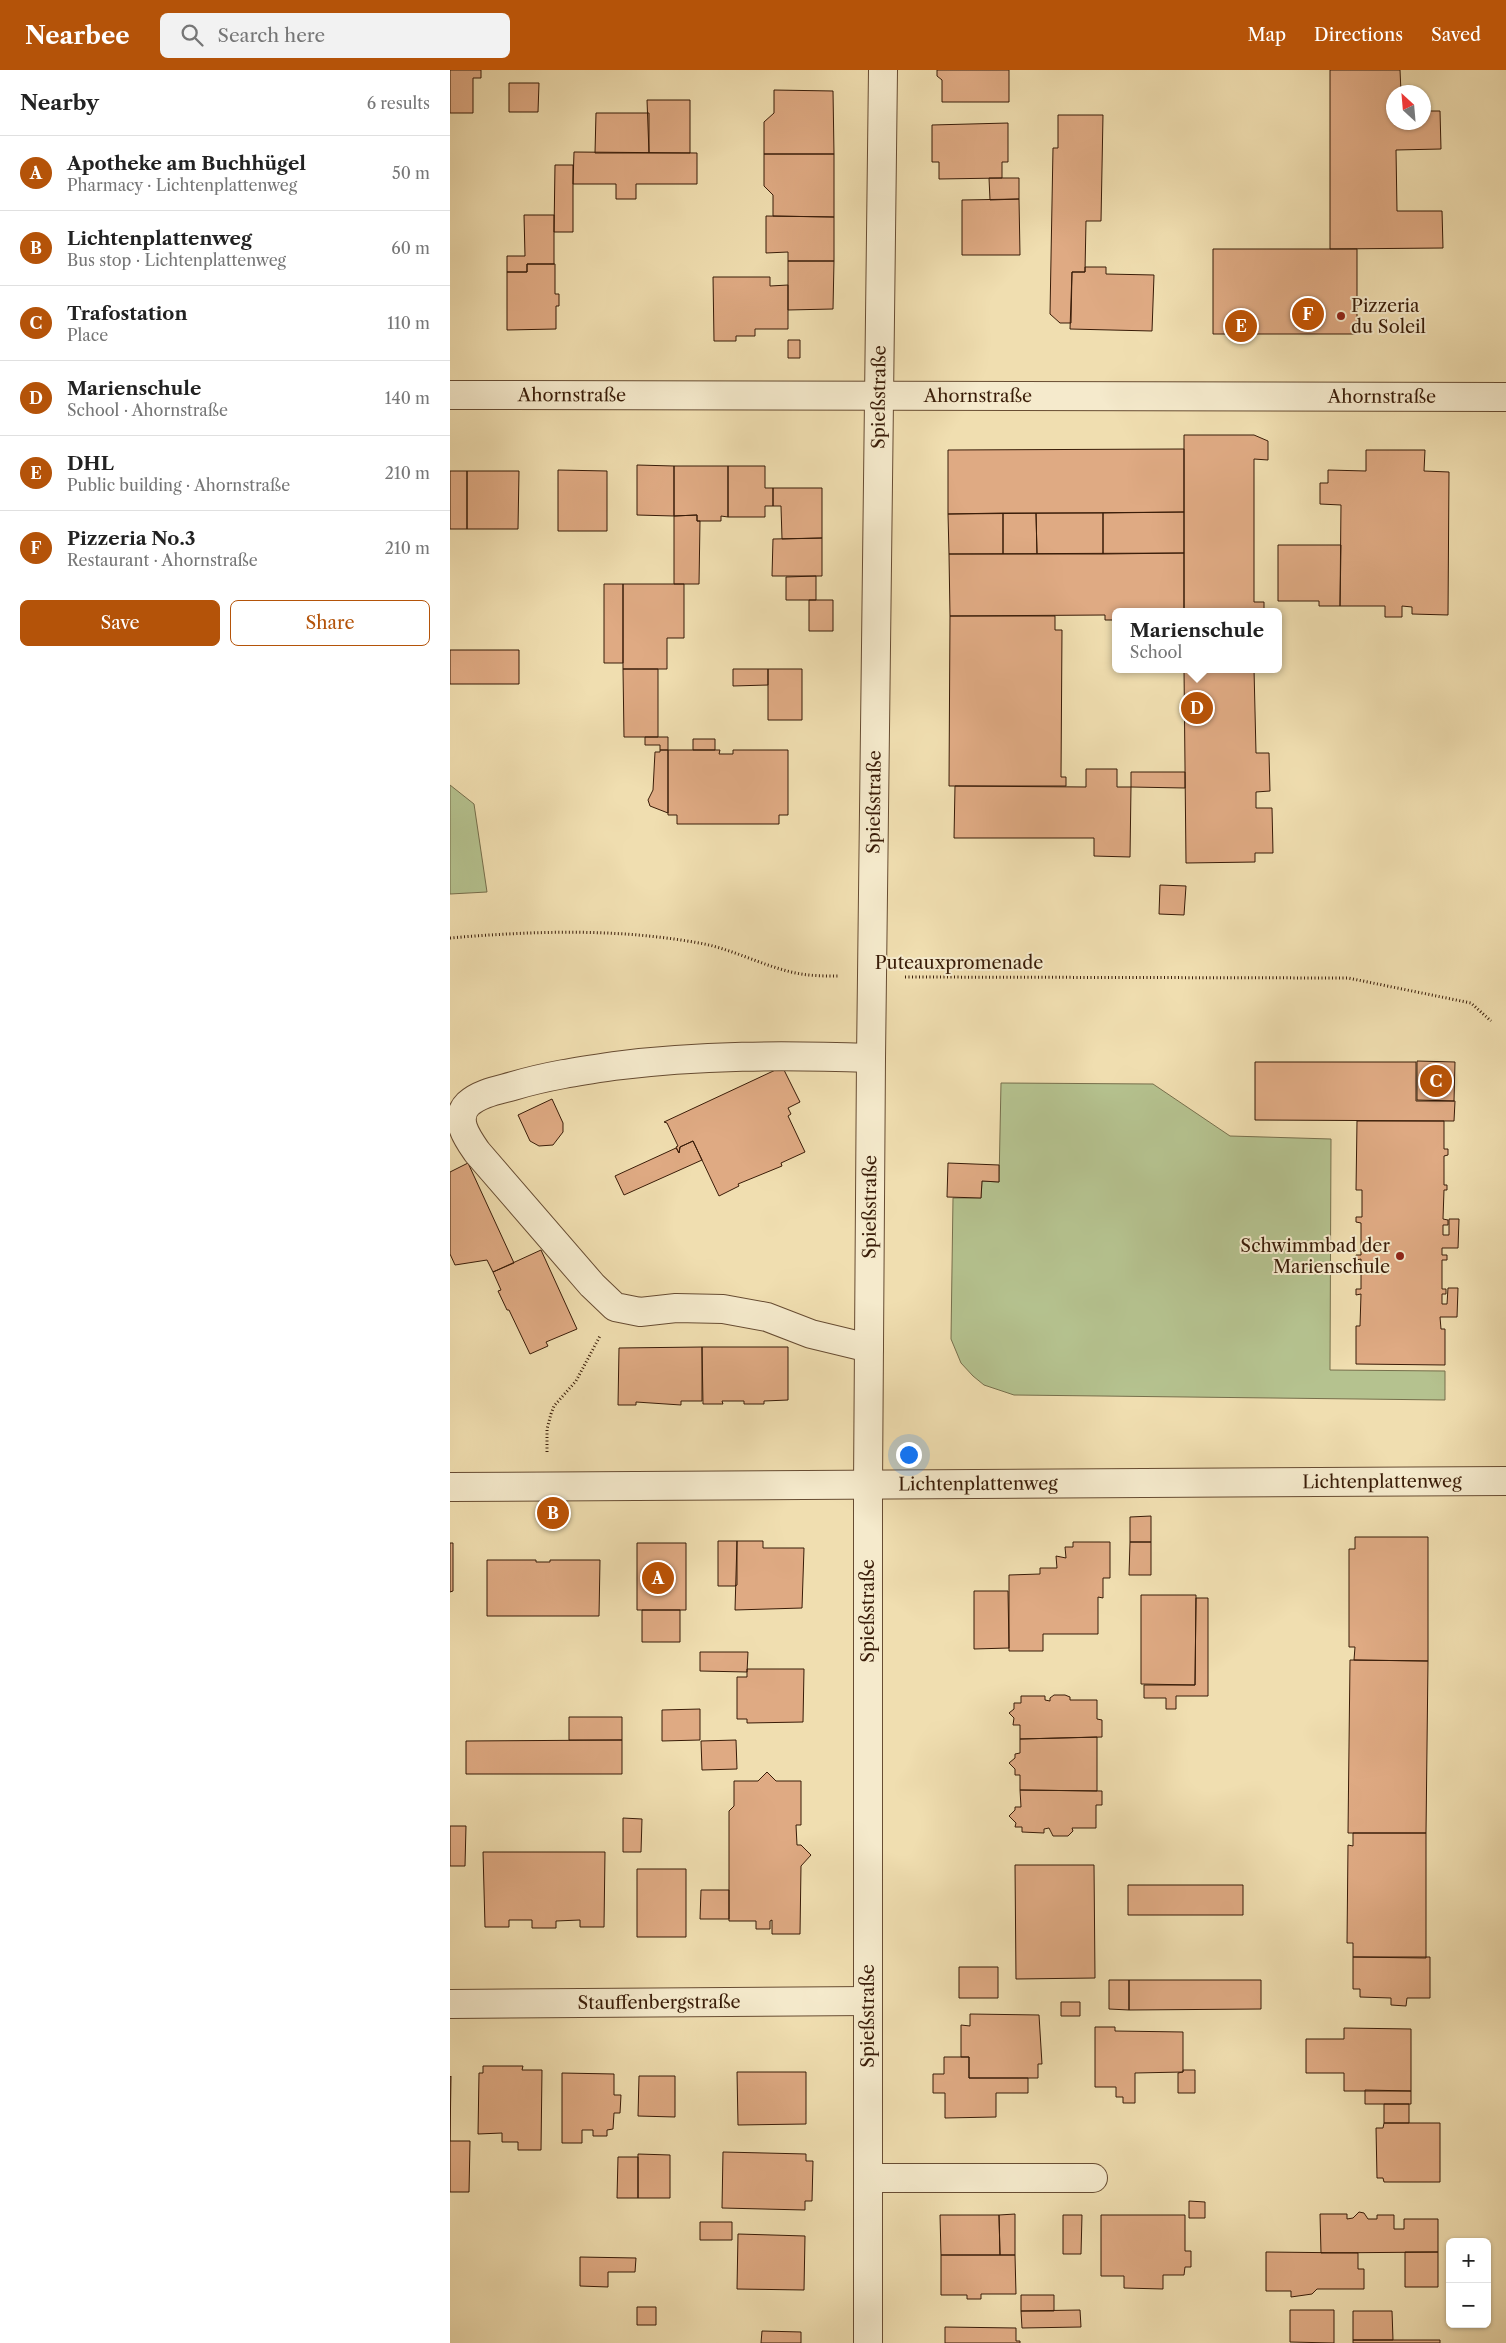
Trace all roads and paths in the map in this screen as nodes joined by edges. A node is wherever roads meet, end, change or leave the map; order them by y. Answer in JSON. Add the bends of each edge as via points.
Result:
{"nodes":[{"id":1,"x":883,"y":70,"type":"edge"},
{"id":2,"x":881,"y":394,"type":"junction"},
{"id":3,"x":450,"y":395,"type":"edge"},
{"id":4,"x":1506,"y":397,"type":"edge"},
{"id":5,"x":450,"y":938,"type":"edge"},
{"id":6,"x":872,"y":976,"type":"junction"},
{"id":7,"x":1491,"y":1021,"type":"dead end"},
{"id":8,"x":871,"y":1058,"type":"junction"},
{"id":9,"x":615,"y":1307,"type":"junction"},
{"id":10,"x":869,"y":1348,"type":"junction"},
{"id":11,"x":1506,"y":1481,"type":"edge"},
{"id":12,"x":868,"y":1486,"type":"junction"},
{"id":13,"x":450,"y":1488,"type":"edge"},
{"id":14,"x":548,"y":1488,"type":"junction"},
{"id":15,"x":868,"y":2001,"type":"junction"},
{"id":16,"x":450,"y":2004,"type":"edge"},
{"id":17,"x":868,"y":2178,"type":"junction"},
{"id":18,"x":1093,"y":2178,"type":"dead end"},
{"id":19,"x":868,"y":2343,"type":"edge"}],
"edges":[{"from":1,"to":2,"type":"street","name":"Spießstraße"},
{"from":2,"to":3,"type":"street","name":"Ahornstraße"},
{"from":2,"to":4,"type":"street","name":"Ahornstraße"},
{"from":2,"to":6,"type":"street","name":"Spießstraße"},
{"from":5,"to":6,"type":"path","name":"Puteauxpromenade","via":[[554,931],[648,936],[723,948],[801,974]]},
{"from":6,"to":7,"type":"path","name":"Puteauxpromenade","via":[[1348,978],[1471,1003]]},
{"from":6,"to":8,"type":"street","name":"Spießstraße"},
{"from":8,"to":9,"type":"street","via":[[723,1056],[636,1063],[522,1083],[484,1095],[467,1105],[462,1119],[465,1135],[476,1152]]},
{"from":8,"to":10,"type":"street","name":"Spießstraße"},
{"from":9,"to":10,"type":"street","via":[[640,1312],[676,1308],[723,1309],[767,1317],[811,1334]]},
{"from":9,"to":14,"type":"path","via":[[576,1381],[550,1414]]},
{"from":10,"to":12,"type":"street","name":"Spießstraße"},
{"from":11,"to":12,"type":"street","name":"Lichtenplattenweg"},
{"from":12,"to":14,"type":"street","name":"Lichtenplattenweg"},
{"from":12,"to":15,"type":"street","name":"Spießstraße"},
{"from":13,"to":14,"type":"street","name":"Lichtenplattenweg"},
{"from":15,"to":16,"type":"street","name":"Stauffenbergstraße"},
{"from":15,"to":17,"type":"street","name":"Spießstraße"},
{"from":17,"to":18,"type":"street"},
{"from":17,"to":19,"type":"street","name":"Spießstraße"}]}
